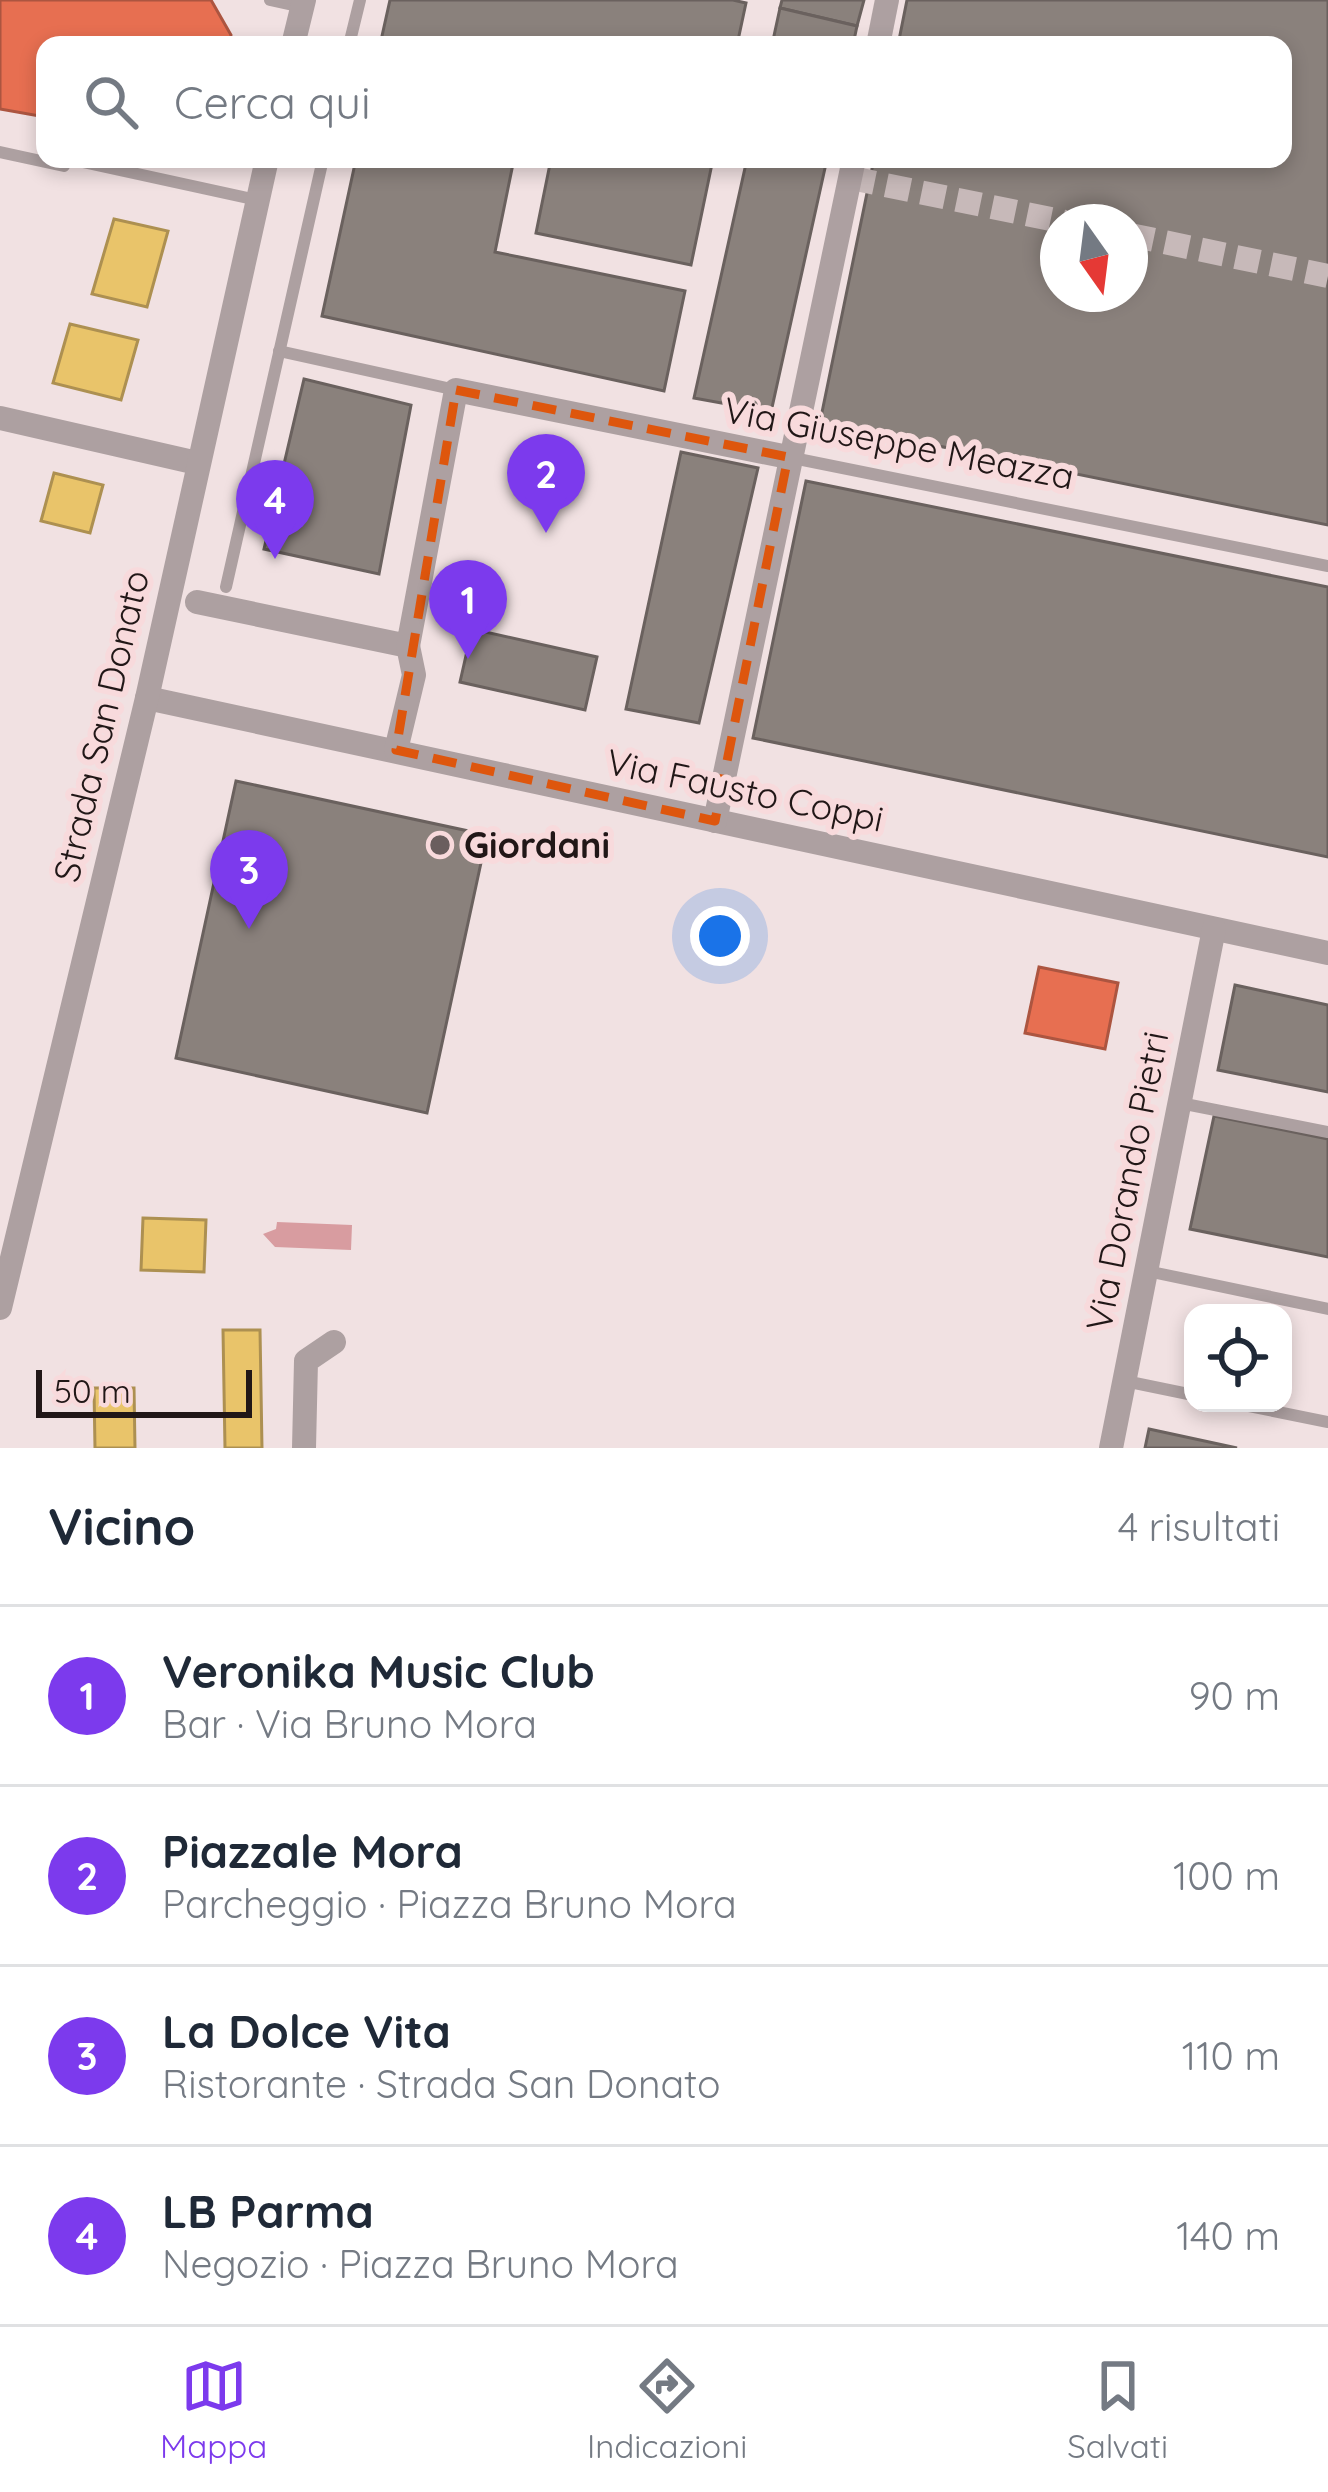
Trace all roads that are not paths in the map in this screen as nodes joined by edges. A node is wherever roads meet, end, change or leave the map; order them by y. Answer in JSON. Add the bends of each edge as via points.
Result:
{"nodes":[{"id":1,"x":270,"y":0,"type":"edge"},
{"id":2,"x":360,"y":0,"type":"edge"},
{"id":3,"x":887,"y":0,"type":"edge"},
{"id":4,"x":303,"y":3,"type":"edge"},
{"id":5,"x":295,"y":36,"type":"edge"},
{"id":6,"x":351,"y":36,"type":"edge"},
{"id":7,"x":880,"y":36,"type":"edge"},
{"id":8,"x":0,"y":152,"type":"edge"},
{"id":9,"x":36,"y":158,"type":"edge"},
{"id":10,"x":92,"y":168,"type":"edge"},
{"id":11,"x":265,"y":168,"type":"edge"},
{"id":12,"x":321,"y":168,"type":"edge"},
{"id":13,"x":852,"y":168,"type":"edge"},
{"id":14,"x":258,"y":200,"type":"junction"},
{"id":15,"x":279,"y":351,"type":"junction"},
{"id":16,"x":456,"y":390,"type":"junction"},
{"id":17,"x":0,"y":418,"type":"edge"},
{"id":18,"x":788,"y":458,"type":"junction"},
{"id":19,"x":197,"y":463,"type":"junction"},
{"id":20,"x":1328,"y":566,"type":"edge"},
{"id":21,"x":226,"y":587,"type":"dead end"},
{"id":22,"x":197,"y":602,"type":"dead end"},
{"id":23,"x":408,"y":646,"type":"junction"},
{"id":24,"x":147,"y":698,"type":"junction"},
{"id":25,"x":396,"y":750,"type":"junction"},
{"id":26,"x":715,"y":821,"type":"junction"},
{"id":27,"x":1214,"y":928,"type":"junction"},
{"id":28,"x":1328,"y":953,"type":"edge"},
{"id":29,"x":1179,"y":1102,"type":"junction"},
{"id":30,"x":1328,"y":1132,"type":"edge"},
{"id":31,"x":1146,"y":1271,"type":"junction"},
{"id":32,"x":0,"y":1308,"type":"edge"},
{"id":33,"x":1328,"y":1309,"type":"edge"},
{"id":34,"x":334,"y":1342,"type":"dead end"},
{"id":35,"x":1125,"y":1381,"type":"junction"},
{"id":36,"x":1184,"y":1393,"type":"edge"},
{"id":37,"x":1279,"y":1412,"type":"edge"},
{"id":38,"x":1328,"y":1422,"type":"edge"},
{"id":39,"x":304,"y":1448,"type":"edge"},
{"id":40,"x":1112,"y":1448,"type":"edge"}],
"edges":[{"from":1,"to":4,"type":"lane"},
{"from":2,"to":6,"type":"lane"},
{"from":3,"to":7,"type":"street"},
{"from":4,"to":5,"type":"street"},
{"from":8,"to":9,"type":"lane"},
{"from":10,"to":14,"type":"lane"},
{"from":11,"to":14,"type":"street","name":"Strada San Donato"},
{"from":12,"to":15,"type":"lane"},
{"from":13,"to":18,"type":"street"},
{"from":14,"to":19,"type":"street","name":"Strada San Donato"},
{"from":15,"to":16,"type":"lane"},
{"from":15,"to":21,"type":"lane"},
{"from":16,"to":18,"type":"street","name":"Via Giuseppe Meazza"},
{"from":16,"to":23,"type":"street"},
{"from":17,"to":19,"type":"street"},
{"from":18,"to":20,"type":"lane","name":"Via Giuseppe Meazza"},
{"from":18,"to":26,"type":"street"},
{"from":19,"to":24,"type":"street","name":"Strada San Donato"},
{"from":22,"to":23,"type":"street"},
{"from":23,"to":25,"type":"street","via":[[414,675]]},
{"from":24,"to":25,"type":"street","name":"Via Fausto Coppi"},
{"from":24,"to":32,"type":"street","name":"Strada San Donato"},
{"from":25,"to":26,"type":"street","name":"Via Fausto Coppi"},
{"from":26,"to":27,"type":"street","name":"Via Fausto Coppi"},
{"from":27,"to":28,"type":"street","name":"Via Fausto Coppi"},
{"from":27,"to":29,"type":"street","name":"Via Dorando Pietri"},
{"from":29,"to":30,"type":"lane"},
{"from":29,"to":31,"type":"street","name":"Via Dorando Pietri"},
{"from":31,"to":33,"type":"lane"},
{"from":31,"to":35,"type":"street","name":"Via Dorando Pietri"},
{"from":34,"to":39,"type":"street","via":[[306,1361]]},
{"from":35,"to":36,"type":"lane"},
{"from":35,"to":40,"type":"street","name":"Via Dorando Pietri"},
{"from":37,"to":38,"type":"lane"}]}
